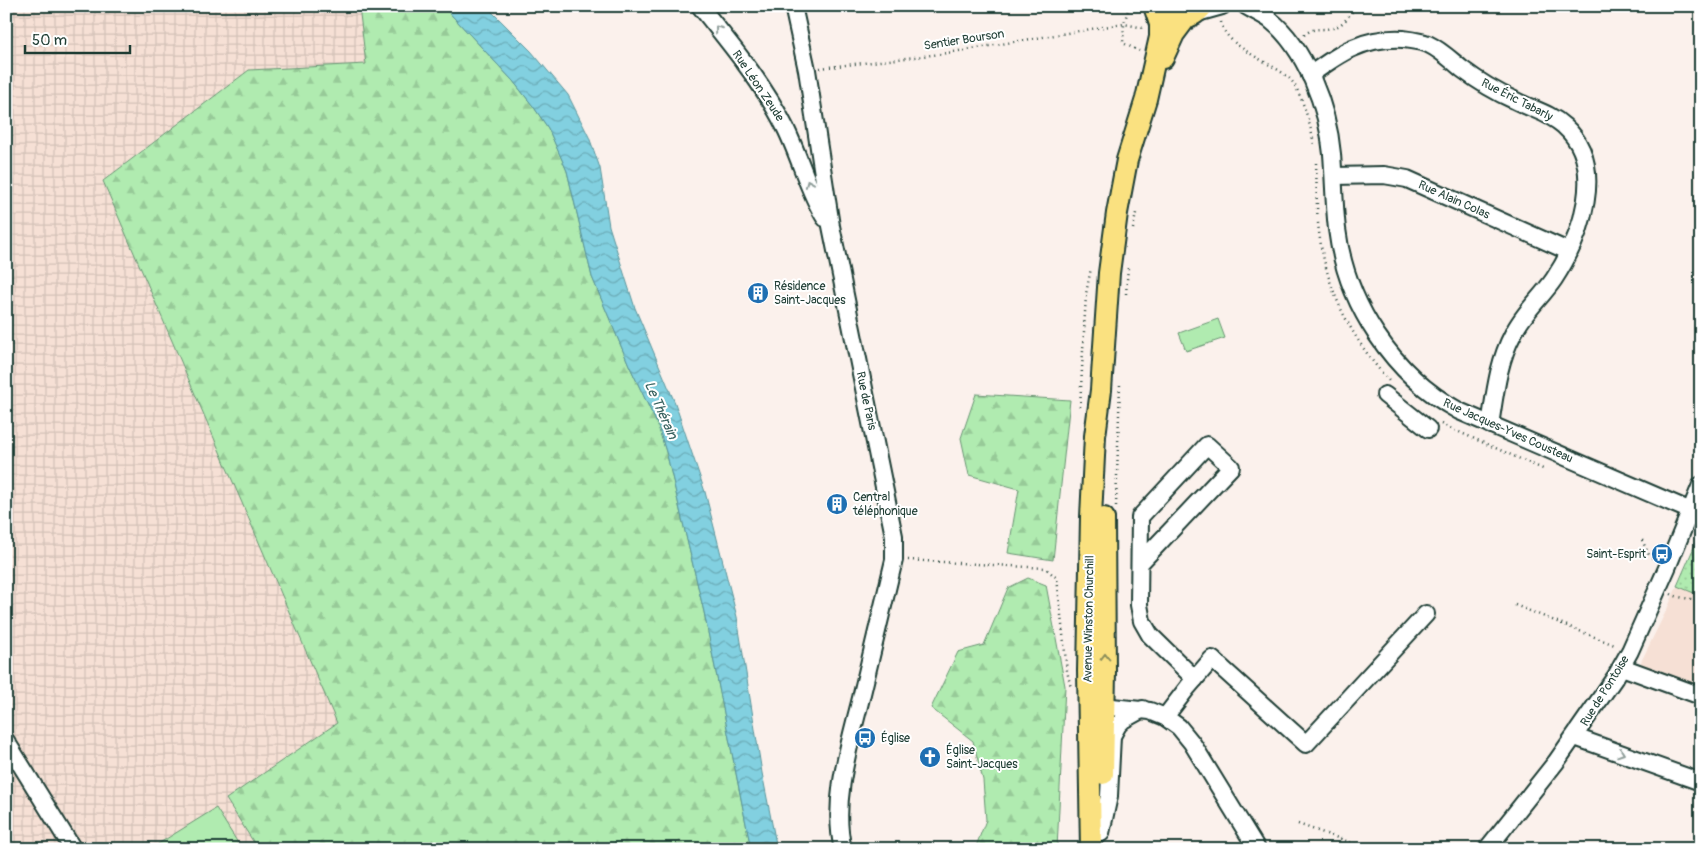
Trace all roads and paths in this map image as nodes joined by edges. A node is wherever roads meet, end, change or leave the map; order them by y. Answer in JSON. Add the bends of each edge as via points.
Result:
{"nodes":[{"id":1,"x":700,"y":6,"type":"edge"},
{"id":2,"x":793,"y":6,"type":"edge"},
{"id":3,"x":1155,"y":6,"type":"edge"},
{"id":4,"x":1222,"y":6,"type":"edge"},
{"id":5,"x":1356,"y":6,"type":"edge"},
{"id":6,"x":1245,"y":7,"type":"edge"},
{"id":7,"x":1195,"y":12,"type":"edge"},
{"id":8,"x":1221,"y":23,"type":"dead end"},
{"id":9,"x":1214,"y":25,"type":"dead end"},
{"id":10,"x":1150,"y":29,"type":"dead end"},
{"id":11,"x":1292,"y":45,"type":"junction"},
{"id":12,"x":806,"y":70,"type":"junction"},
{"id":13,"x":1310,"y":75,"type":"junction"},
{"id":14,"x":1146,"y":99,"type":"junction"},
{"id":15,"x":1334,"y":176,"type":"junction"},
{"id":16,"x":1137,"y":204,"type":"dead end"},
{"id":17,"x":831,"y":226,"type":"junction"},
{"id":18,"x":1133,"y":233,"type":"dead end"},
{"id":19,"x":1568,"y":252,"type":"junction"},
{"id":20,"x":1129,"y":262,"type":"dead end"},
{"id":21,"x":1126,"y":297,"type":"dead end"},
{"id":22,"x":1120,"y":379,"type":"dead end"},
{"id":23,"x":1385,"y":395,"type":"dead end"},
{"id":24,"x":1490,"y":425,"type":"junction"},
{"id":25,"x":1428,"y":428,"type":"dead end"},
{"id":26,"x":1701,"y":485,"type":"edge"},
{"id":27,"x":1116,"y":506,"type":"dead end"},
{"id":28,"x":1691,"y":511,"type":"junction"},
{"id":29,"x":1642,"y":540,"type":"dead end"},
{"id":30,"x":894,"y":560,"type":"junction"},
{"id":31,"x":1140,"y":563,"type":"junction"},
{"id":32,"x":1667,"y":568,"type":"junction"},
{"id":33,"x":1680,"y":598,"type":"dead end"},
{"id":34,"x":1701,"y":602,"type":"edge"},
{"id":35,"x":1515,"y":605,"type":"dead end"},
{"id":36,"x":1426,"y":614,"type":"dead end"},
{"id":37,"x":1630,"y":651,"type":"junction"},
{"id":38,"x":1622,"y":667,"type":"junction"},
{"id":39,"x":1195,"y":679,"type":"junction"},
{"id":40,"x":1071,"y":689,"type":"dead end"},
{"id":41,"x":1701,"y":696,"type":"edge"},
{"id":42,"x":1096,"y":705,"type":"junction"},
{"id":43,"x":1143,"y":709,"type":"junction"},
{"id":44,"x":1165,"y":717,"type":"junction"},
{"id":45,"x":1575,"y":737,"type":"junction"},
{"id":46,"x":6,"y":740,"type":"edge"},
{"id":47,"x":1701,"y":782,"type":"edge"},
{"id":48,"x":1298,"y":824,"type":"dead end"},
{"id":49,"x":1098,"y":844,"type":"edge"},
{"id":50,"x":73,"y":849,"type":"edge"},
{"id":51,"x":842,"y":849,"type":"edge"},
{"id":52,"x":1256,"y":849,"type":"edge"},
{"id":53,"x":1369,"y":849,"type":"edge"},
{"id":54,"x":1487,"y":849,"type":"edge"}],
"edges":[{"from":17,"to":1,"type":"street","name":"Rue Léon Zeude","one_way":true,"via":[[817,203],[772,103]]},
{"from":2,"to":12,"type":"street","name":"Rue de Paris"},
{"from":3,"to":7,"type":"main road","via":[[1170,17]]},
{"from":3,"to":14,"type":"main road","name":"Avenue Winston Churchill","via":[[1161,30]]},
{"from":4,"to":7,"type":"street"},
{"from":5,"to":11,"type":"path","via":[[1347,20],[1334,28],[1311,29]]},
{"from":6,"to":11,"type":"street","name":"Rue Jacques-Yves Cousteau","via":[[1270,20]]},
{"from":7,"to":14,"type":"main road","name":"Avenue Winston Churchill","via":[[1171,39]]},
{"from":8,"to":9,"type":"path"},
{"from":10,"to":12,"type":"path","name":"Sentier Bourson","via":[[1124,24],[941,54]]},
{"from":11,"to":13,"type":"street","name":"Rue Jacques-Yves Cousteau"},
{"from":12,"to":17,"type":"street","name":"Rue de Paris"},
{"from":13,"to":15,"type":"street","name":"Rue Jacques-Yves Cousteau","via":[[1328,126]]},
{"from":13,"to":19,"type":"street","name":"Rue Éric Tabarly","via":[[1359,44],[1385,39],[1419,41],[1434,47],[1496,91],[1564,125],[1581,150],[1588,188],[1585,207]]},
{"from":14,"to":42,"type":"main road","name":"Avenue Winston Churchill","via":[[1127,160],[1109,273],[1101,390],[1104,513]]},
{"from":15,"to":19,"type":"street","name":"Rue Alain Colas","via":[[1384,175],[1407,179]]},
{"from":15,"to":24,"type":"street","name":"Rue Jacques-Yves Cousteau","via":[[1341,253],[1356,295],[1375,331],[1394,357],[1427,391]]},
{"from":16,"to":18,"type":"path"},
{"from":17,"to":30,"type":"street","name":"Rue de Paris","via":[[893,527]]},
{"from":19,"to":24,"type":"street","name":"Rue Éric Tabarly","via":[[1508,344],[1499,369]]},
{"from":20,"to":21,"type":"path"},
{"from":22,"to":27,"type":"path"},
{"from":23,"to":25,"type":"street"},
{"from":24,"to":28,"type":"street","name":"Rue Jacques-Yves Cousteau"},
{"from":26,"to":28,"type":"street","name":"Rue de Pontoise"},
{"from":28,"to":32,"type":"street","name":"Rue de Pontoise"},
{"from":29,"to":32,"type":"path","via":[[1649,555]]},
{"from":30,"to":40,"type":"path","via":[[1045,568],[1057,578],[1066,671]]},
{"from":30,"to":51,"type":"street","name":"Rue de Paris","via":[[841,793]]},
{"from":31,"to":31,"type":"street","via":[[1140,517],[1207,445],[1231,468]]},
{"from":31,"to":39,"type":"street","via":[[1142,621],[1150,635]]},
{"from":32,"to":37,"type":"street","name":"Rue de Pontoise"},
{"from":33,"to":34,"type":"path","via":[[1689,597]]},
{"from":35,"to":37,"type":"path"},
{"from":36,"to":39,"type":"street","via":[[1306,744],[1212,659]]},
{"from":37,"to":38,"type":"street","name":"Rue de Pontoise"},
{"from":38,"to":41,"type":"street"},
{"from":38,"to":45,"type":"street","name":"Rue de Pontoise"},
{"from":39,"to":44,"type":"street"},
{"from":42,"to":43,"type":"street"},
{"from":42,"to":49,"type":"main road","name":"Avenue Winston Churchill"},
{"from":43,"to":44,"type":"street"},
{"from":43,"to":49,"type":"street","via":[[1122,720],[1112,736],[1109,796]]},
{"from":44,"to":52,"type":"street","via":[[1179,727],[1192,743]]},
{"from":45,"to":47,"type":"street","one_way":true},
{"from":45,"to":54,"type":"street","name":"Rue de Pontoise"},
{"from":46,"to":50,"type":"street"},
{"from":48,"to":53,"type":"path"}]}
